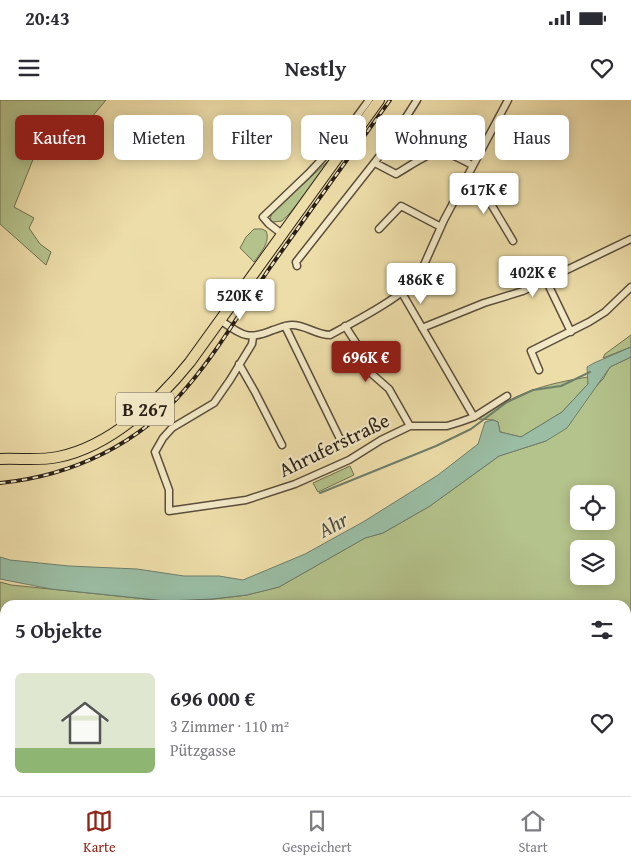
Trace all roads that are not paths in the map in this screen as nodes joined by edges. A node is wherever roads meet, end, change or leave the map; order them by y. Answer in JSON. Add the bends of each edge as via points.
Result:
{"nodes":[{"id":1,"x":369,"y":100,"type":"edge"},
{"id":2,"x":380,"y":100,"type":"edge"},
{"id":3,"x":416,"y":100,"type":"edge"},
{"id":4,"x":508,"y":100,"type":"edge"},
{"id":5,"x":485,"y":141,"type":"edge"},
{"id":6,"x":421,"y":160,"type":"edge"},
{"id":7,"x":461,"y":160,"type":"edge"},
{"id":8,"x":475,"y":160,"type":"edge"},
{"id":9,"x":375,"y":163,"type":"junction"},
{"id":10,"x":472,"y":166,"type":"junction"},
{"id":11,"x":466,"y":177,"type":"junction"},
{"id":12,"x":441,"y":227,"type":"junction"},
{"id":13,"x":379,"y":229,"type":"dead end"},
{"id":14,"x":282,"y":234,"type":"junction"},
{"id":15,"x":631,"y":239,"type":"edge"},
{"id":16,"x":513,"y":241,"type":"dead end"},
{"id":17,"x":297,"y":266,"type":"dead end"},
{"id":18,"x":546,"y":280,"type":"junction"},
{"id":19,"x":631,"y":287,"type":"edge"},
{"id":20,"x":402,"y":293,"type":"junction"},
{"id":21,"x":220,"y":320,"type":"junction"},
{"id":22,"x":285,"y":326,"type":"junction"},
{"id":23,"x":345,"y":326,"type":"junction"},
{"id":24,"x":422,"y":328,"type":"junction"},
{"id":25,"x":571,"y":332,"type":"junction"},
{"id":26,"x":253,"y":337,"type":"junction"},
{"id":27,"x":238,"y":364,"type":"junction"},
{"id":28,"x":539,"y":370,"type":"dead end"},
{"id":29,"x":507,"y":396,"type":"dead end"},
{"id":30,"x":471,"y":412,"type":"junction"},
{"id":31,"x":410,"y":426,"type":"junction"},
{"id":32,"x":340,"y":439,"type":"dead end"},
{"id":33,"x":282,"y":446,"type":"dead end"},
{"id":34,"x":0,"y":459,"type":"edge"}],
"edges":[{"from":1,"to":14,"type":"street","via":[[339,141],[263,217]]},
{"from":2,"to":14,"type":"main road","number":"B 267"},
{"from":3,"to":9,"type":"street","via":[[403,125]]},
{"from":4,"to":5,"type":"street"},
{"from":6,"to":9,"type":"street","via":[[396,174]]},
{"from":7,"to":10,"type":"street"},
{"from":8,"to":10,"type":"street"},
{"from":9,"to":17,"type":"street","via":[[296,262]]},
{"from":10,"to":11,"type":"street"},
{"from":11,"to":12,"type":"street"},
{"from":11,"to":16,"type":"street","via":[[478,184]]},
{"from":12,"to":13,"type":"street","via":[[401,206]]},
{"from":12,"to":20,"type":"street","via":[[419,276]]},
{"from":14,"to":21,"type":"main road","number":"B 267"},
{"from":15,"to":18,"type":"street"},
{"from":18,"to":24,"type":"street"},
{"from":18,"to":25,"type":"street"},
{"from":19,"to":25,"type":"street","via":[[604,312]]},
{"from":20,"to":23,"type":"street"},
{"from":20,"to":24,"type":"street"},
{"from":21,"to":26,"type":"street"},
{"from":21,"to":34,"type":"main road","number":"B 267","via":[[165,391],[117,430],[82,450],[57,457]]},
{"from":22,"to":23,"type":"street","via":[[301,326],[324,335]]},
{"from":22,"to":26,"type":"street"},
{"from":22,"to":32,"type":"street"},
{"from":23,"to":31,"type":"street","via":[[372,374],[389,389]]},
{"from":24,"to":30,"type":"street"},
{"from":25,"to":28,"type":"street","via":[[531,351]]},
{"from":26,"to":27,"type":"street","via":[[252,344]]},
{"from":27,"to":31,"type":"street","name":"Ahruferstraße","via":[[214,403],[172,428],[158,445],[155,452],[169,490],[168,512],[246,500],[295,484],[349,460]]},
{"from":27,"to":33,"type":"street"},
{"from":29,"to":30,"type":"street","name":"Ahruferstraße"},
{"from":30,"to":31,"type":"street","name":"Ahruferstraße","via":[[447,426]]}]}
